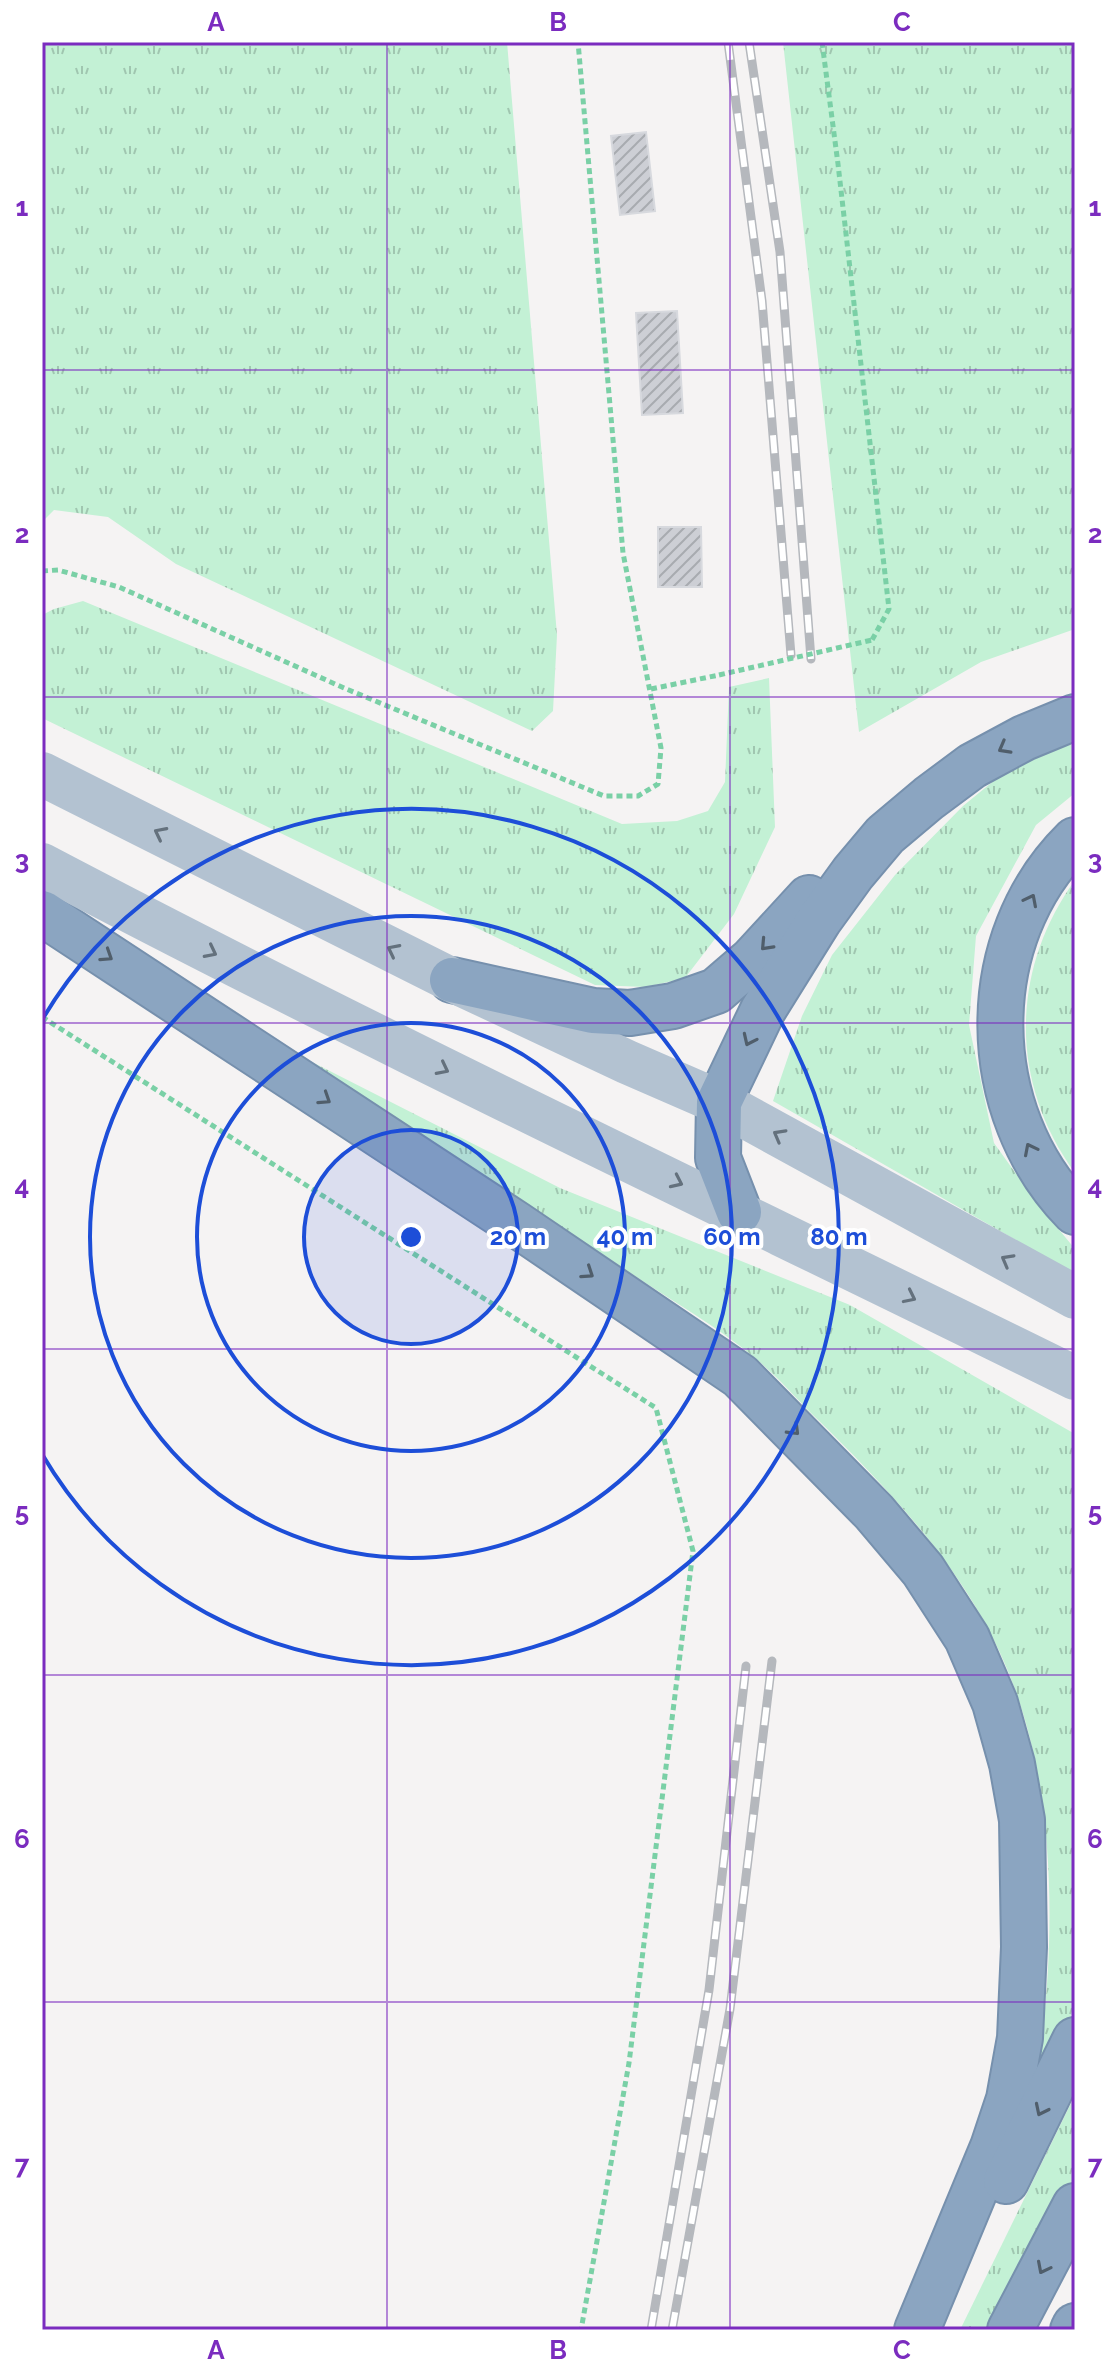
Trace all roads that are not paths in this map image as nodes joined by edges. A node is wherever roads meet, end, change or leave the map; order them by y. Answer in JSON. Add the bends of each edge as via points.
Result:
{"nodes":[{"id":1,"x":1075,"y":717,"type":"edge"},
{"id":2,"x":42,"y":774,"type":"edge"},
{"id":3,"x":906,"y":818,"type":"junction"},
{"id":4,"x":1075,"y":840,"type":"edge"},
{"id":5,"x":42,"y":865,"type":"edge"},
{"id":6,"x":42,"y":913,"type":"edge"},
{"id":7,"x":452,"y":980,"type":"junction"},
{"id":8,"x":719,"y":1102,"type":"junction"},
{"id":9,"x":739,"y":1212,"type":"junction"},
{"id":10,"x":1075,"y":1212,"type":"edge"},
{"id":11,"x":1075,"y":1297,"type":"edge"},
{"id":12,"x":1075,"y":1378,"type":"edge"},
{"id":13,"x":1075,"y":2040,"type":"edge"},
{"id":14,"x":1075,"y":2206,"type":"edge"},
{"id":15,"x":917,"y":2330,"type":"edge"},
{"id":16,"x":933,"y":2330,"type":"edge"},
{"id":17,"x":1010,"y":2330,"type":"edge"}],
"edges":[{"from":1,"to":3,"type":"highway","one_way":true,"via":[[972,766]]},
{"from":7,"to":2,"type":"main road","one_way":true},
{"from":3,"to":7,"type":"highway","one_way":true,"via":[[835,871],[716,991],[630,1013],[593,1011]]},
{"from":3,"to":8,"type":"highway","one_way":true,"via":[[885,835],[819,920],[763,1010]]},
{"from":10,"to":4,"type":"highway","one_way":true,"via":[[1040,1169],[1018,1125],[1004,1079],[999,1026],[1013,938],[1035,892]]},
{"from":5,"to":9,"type":"main road","one_way":true,"via":[[535,1115]]},
{"from":6,"to":15,"type":"highway","one_way":true,"via":[[740,1376],[874,1512],[923,1570],[967,1638],[995,1703],[1022,1820],[1020,2038],[993,2147]]},
{"from":7,"to":8,"type":"main road"},
{"from":8,"to":9,"type":"highway","via":[[718,1158]]},
{"from":11,"to":8,"type":"main road","one_way":true},
{"from":9,"to":12,"type":"main road","one_way":true},
{"from":13,"to":16,"type":"highway","one_way":true},
{"from":14,"to":17,"type":"highway","one_way":true}]}
